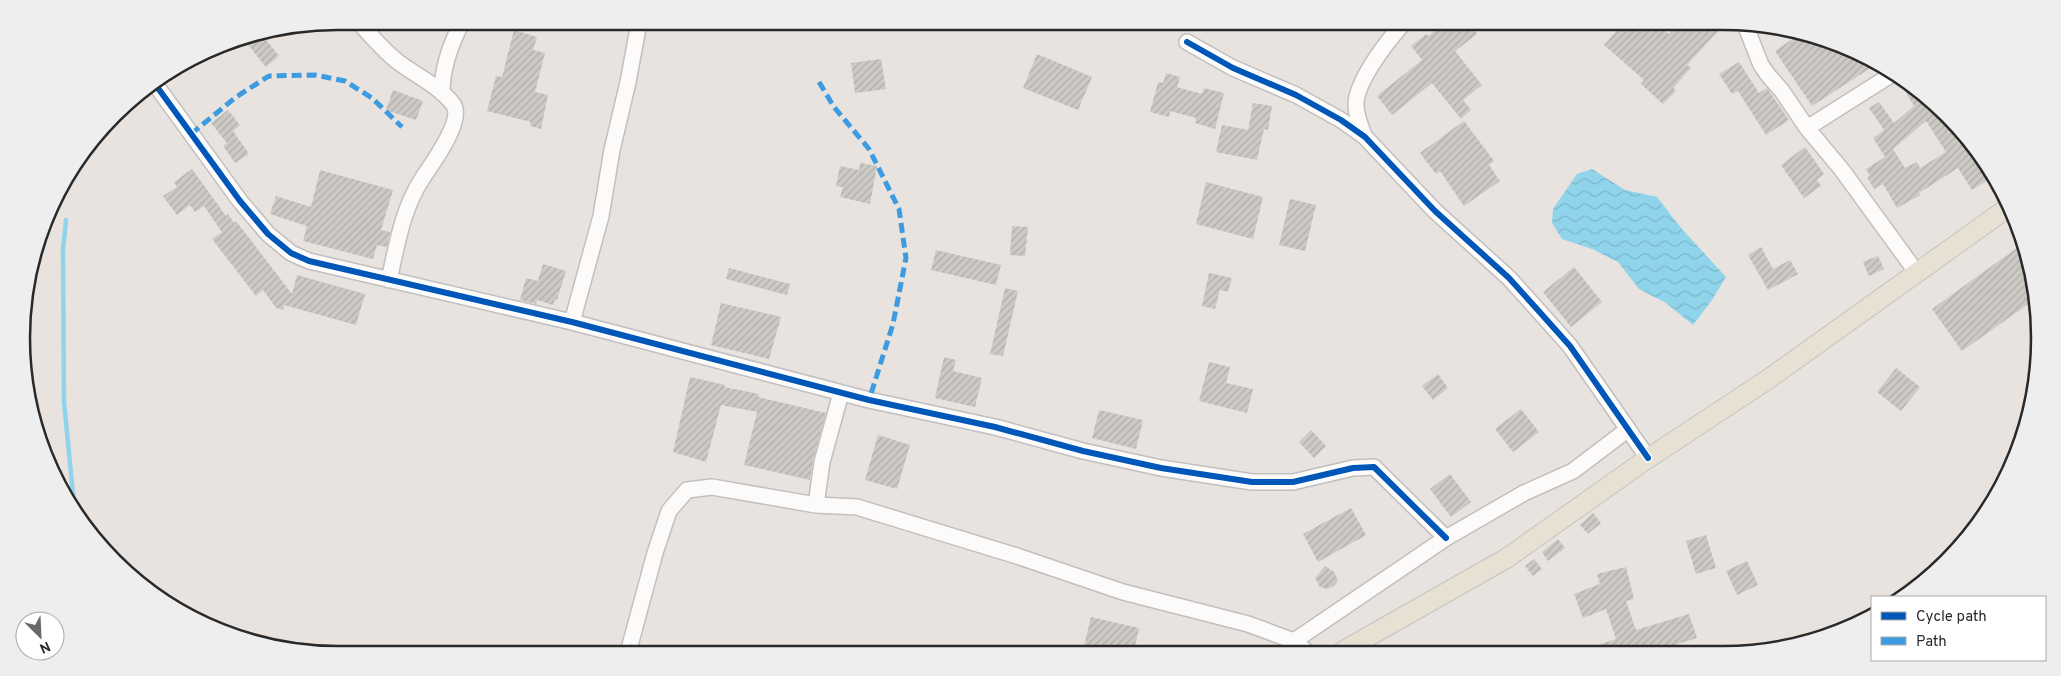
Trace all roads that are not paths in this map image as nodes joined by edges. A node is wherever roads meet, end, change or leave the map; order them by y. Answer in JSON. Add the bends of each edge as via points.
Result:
{"nodes":[{"id":1,"x":366,"y":30,"type":"edge"},
{"id":2,"x":458,"y":30,"type":"edge"},
{"id":3,"x":638,"y":30,"type":"edge"},
{"id":4,"x":1398,"y":30,"type":"edge"},
{"id":5,"x":1748,"y":31,"type":"edge"},
{"id":6,"x":1187,"y":42,"type":"dead end"},
{"id":7,"x":1887,"y":77,"type":"edge"},
{"id":8,"x":158,"y":89,"type":"edge"},
{"id":9,"x":442,"y":94,"type":"junction"},
{"id":10,"x":1807,"y":128,"type":"junction"},
{"id":11,"x":1365,"y":137,"type":"junction"},
{"id":12,"x":2003,"y":211,"type":"edge"},
{"id":13,"x":1917,"y":273,"type":"junction"},
{"id":14,"x":389,"y":280,"type":"junction"},
{"id":15,"x":572,"y":322,"type":"junction"},
{"id":16,"x":841,"y":393,"type":"junction"},
{"id":17,"x":1628,"y":430,"type":"junction"},
{"id":18,"x":1648,"y":458,"type":"junction"},
{"id":19,"x":816,"y":505,"type":"junction"},
{"id":20,"x":1446,"y":538,"type":"junction"},
{"id":21,"x":630,"y":646,"type":"edge"},
{"id":22,"x":1300,"y":646,"type":"edge"},
{"id":23,"x":1359,"y":646,"type":"edge"}],
"edges":[{"from":1,"to":9,"type":"street","via":[[398,62]]},
{"from":2,"to":9,"type":"street","via":[[443,72]]},
{"from":3,"to":15,"type":"street","via":[[601,216]]},
{"from":4,"to":11,"type":"street","via":[[1364,77],[1359,90],[1356,107]]},
{"from":5,"to":10,"type":"street","via":[[1762,65]]},
{"from":6,"to":11,"type":"street","via":[[1233,68],[1302,99]]},
{"from":7,"to":10,"type":"street"},
{"from":8,"to":14,"type":"street","via":[[240,201],[282,247],[310,261]]},
{"from":9,"to":14,"type":"street","via":[[454,107],[455,115],[445,144],[410,198],[402,218]]},
{"from":10,"to":13,"type":"street"},
{"from":11,"to":17,"type":"street","via":[[1435,211],[1509,278],[1536,308],[1570,346]]},
{"from":12,"to":13,"type":"main road"},
{"from":13,"to":18,"type":"main road","via":[[1766,380]]},
{"from":14,"to":15,"type":"street"},
{"from":15,"to":16,"type":"street"},
{"from":16,"to":19,"type":"street","via":[[822,462]]},
{"from":16,"to":20,"type":"street","via":[[996,426],[1093,454],[1252,482],[1293,482],[1353,468],[1374,467]]},
{"from":17,"to":18,"type":"street"},
{"from":17,"to":20,"type":"street","via":[[1573,471],[1524,493]]},
{"from":18,"to":23,"type":"main road","via":[[1507,558]]},
{"from":19,"to":21,"type":"street","via":[[712,487],[687,490],[669,511],[654,553]]},
{"from":19,"to":22,"type":"street","via":[[857,507],[1123,592],[1248,624]]},
{"from":20,"to":22,"type":"street"}]}
